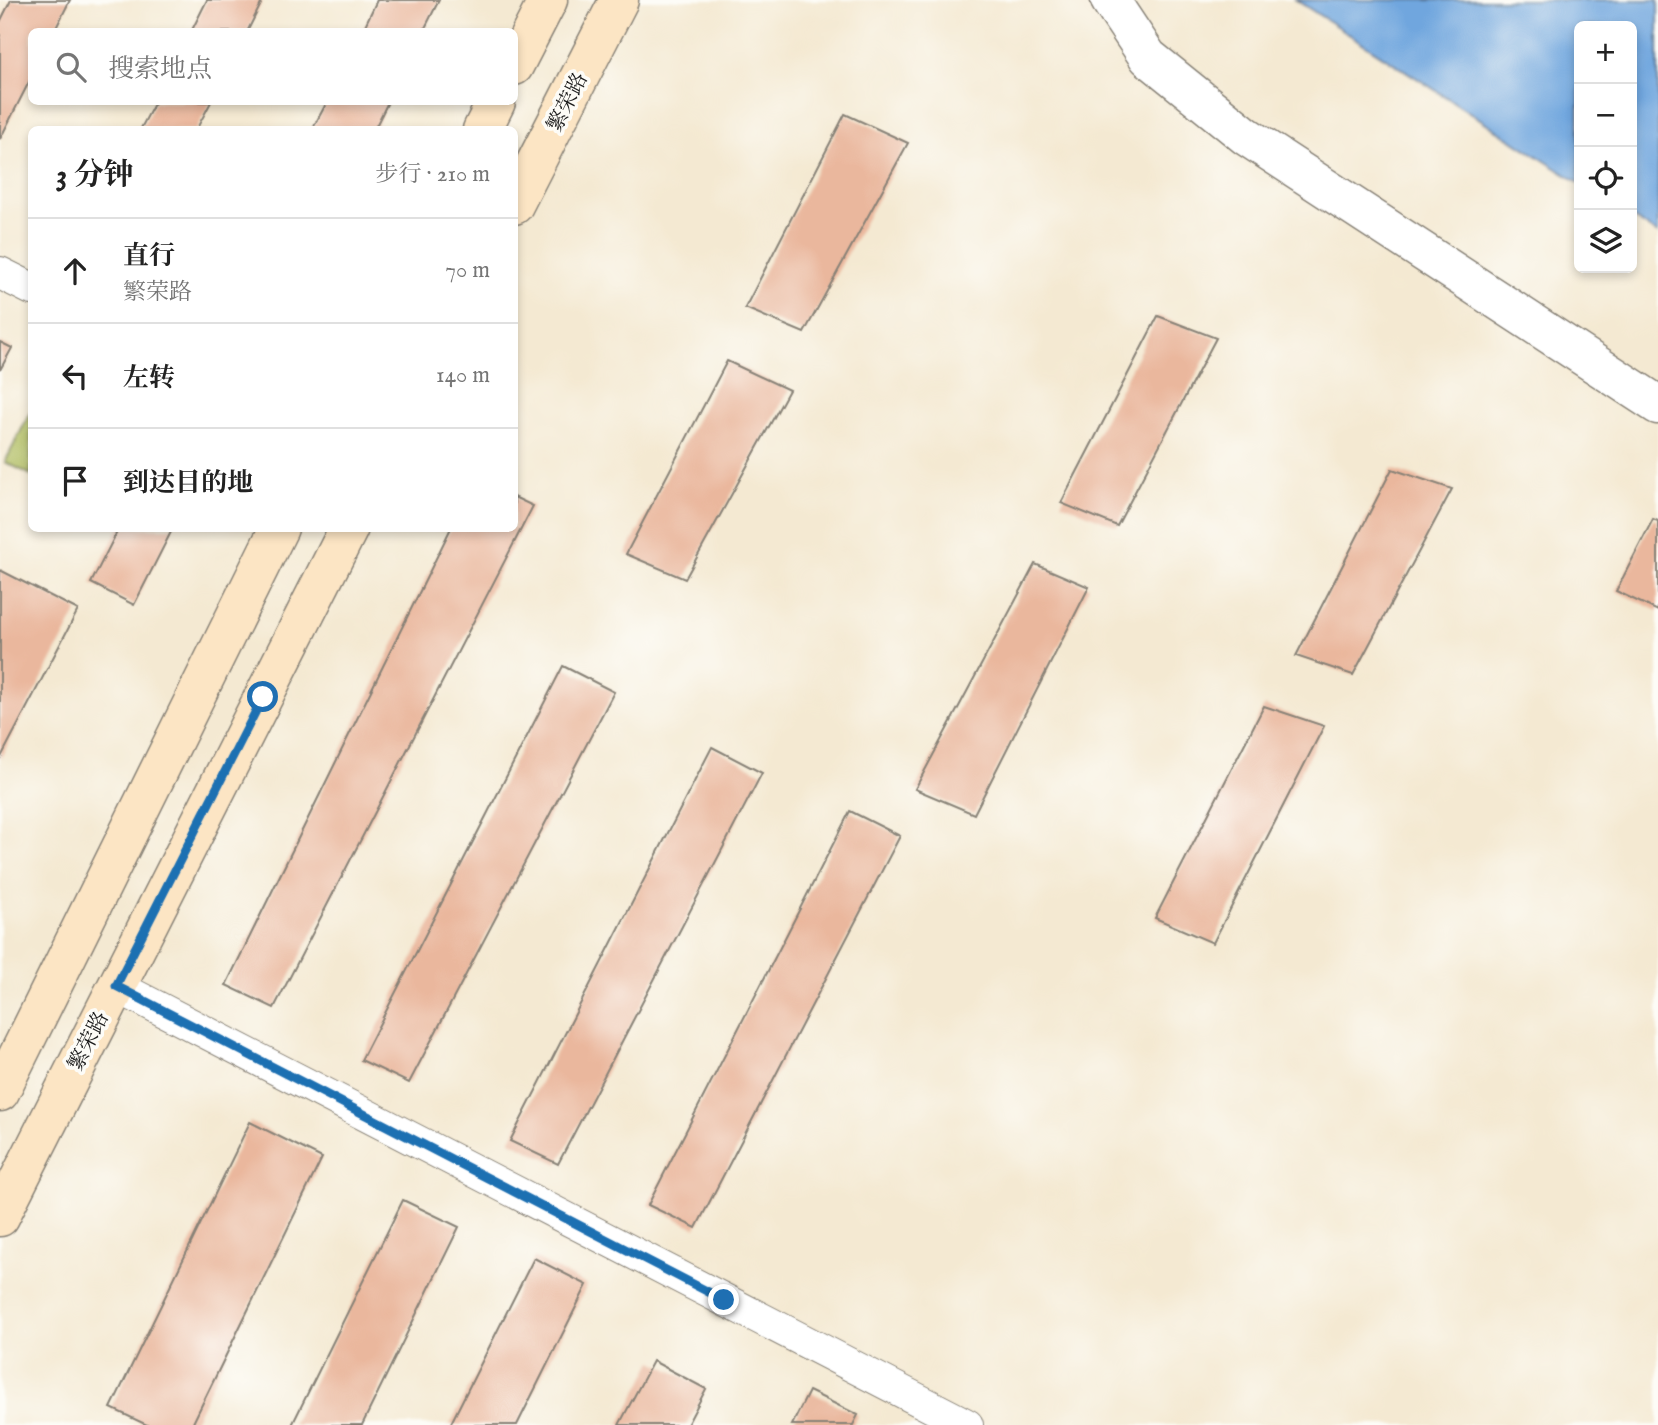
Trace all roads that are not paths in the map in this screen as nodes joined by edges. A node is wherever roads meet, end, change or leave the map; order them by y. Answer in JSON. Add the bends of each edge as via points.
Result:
{"nodes":[{"id":1,"x":548,"y":0,"type":"edge"},
{"id":2,"x":619,"y":0,"type":"edge"},
{"id":3,"x":1110,"y":0,"type":"edge"},
{"id":4,"x":518,"y":58,"type":"edge"},
{"id":5,"x":494,"y":105,"type":"edge"},
{"id":6,"x":484,"y":126,"type":"edge"},
{"id":7,"x":518,"y":197,"type":"edge"},
{"id":8,"x":0,"y":273,"type":"edge"},
{"id":9,"x":28,"y":287,"type":"edge"},
{"id":10,"x":1658,"y":405,"type":"edge"},
{"id":11,"x":277,"y":532,"type":"edge"},
{"id":12,"x":347,"y":532,"type":"edge"},
{"id":13,"x":116,"y":986,"type":"junction"},
{"id":14,"x":0,"y":1093,"type":"edge"},
{"id":15,"x":0,"y":1217,"type":"edge"},
{"id":16,"x":967,"y":1425,"type":"edge"}],
"edges":[{"from":1,"to":4,"type":"main road"},
{"from":2,"to":7,"type":"main road","name":"繁荣路"},
{"from":3,"to":10,"type":"street","via":[[1148,57],[1246,136]]},
{"from":5,"to":6,"type":"main road"},
{"from":8,"to":9,"type":"street"},
{"from":11,"to":14,"type":"main road"},
{"from":12,"to":13,"type":"main road","name":"繁荣路"},
{"from":13,"to":15,"type":"main road","name":"繁荣路"},
{"from":13,"to":16,"type":"street"}]}
